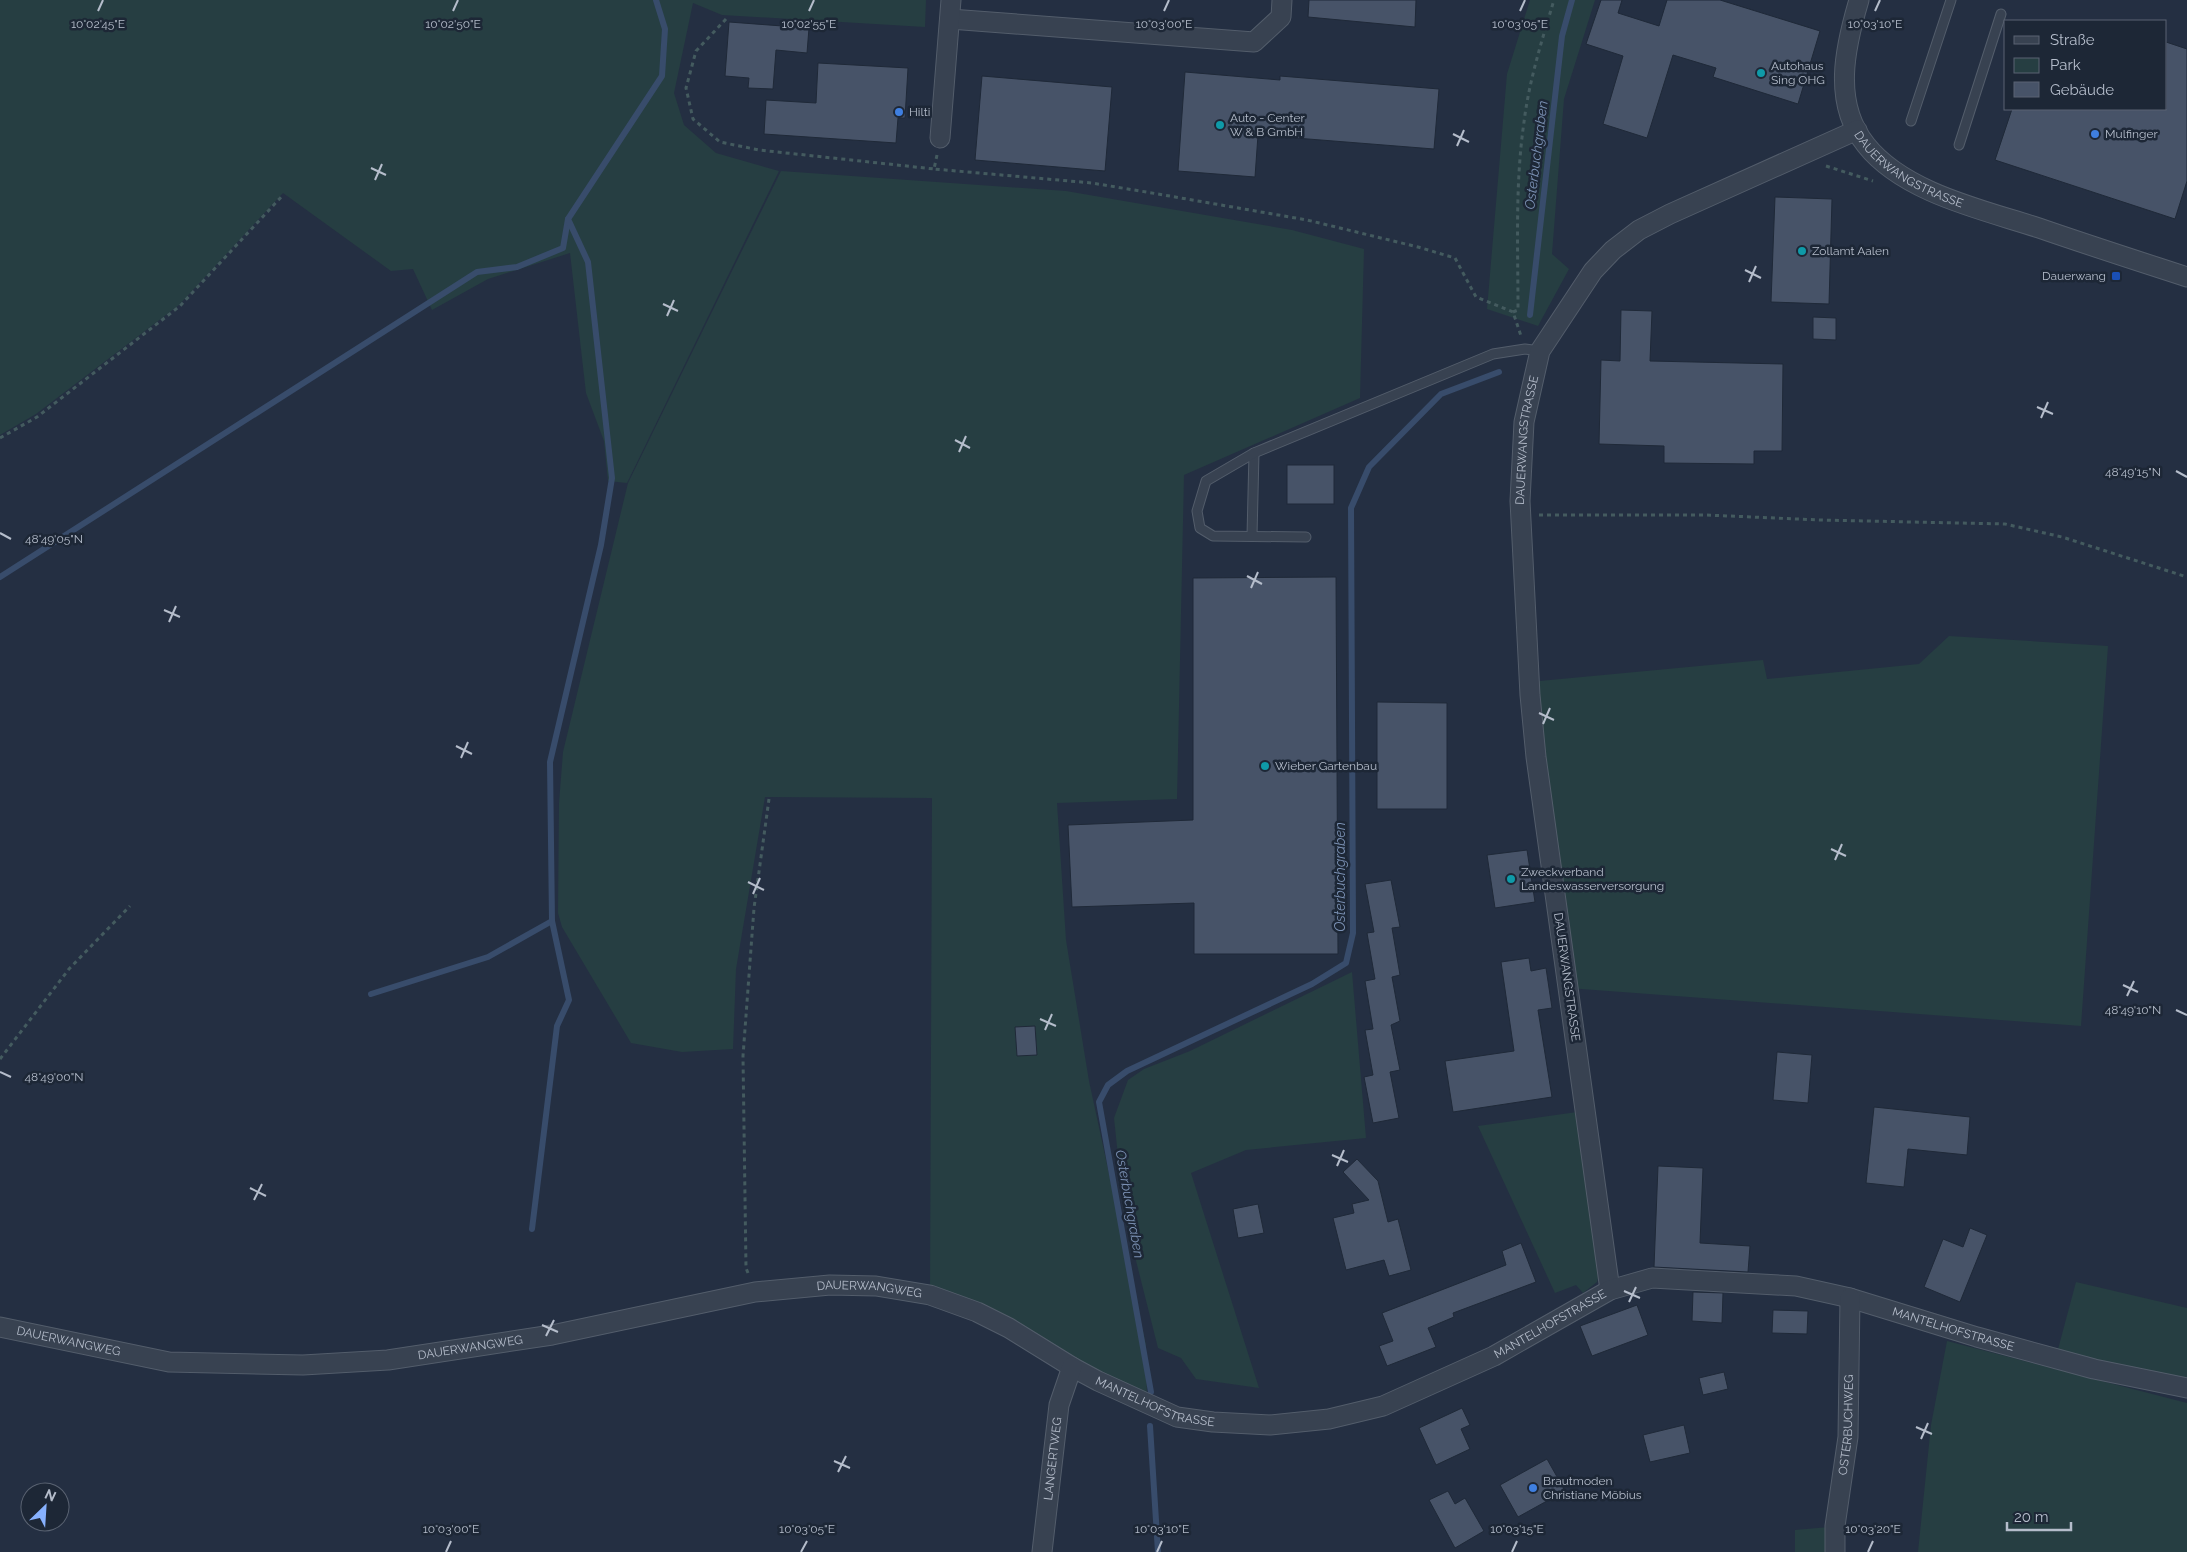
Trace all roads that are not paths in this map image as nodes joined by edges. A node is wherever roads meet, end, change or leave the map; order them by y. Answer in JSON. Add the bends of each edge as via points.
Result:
{"nodes":[{"id":1,"x":951,"y":0,"type":"edge"},
{"id":2,"x":1282,"y":0,"type":"edge"},
{"id":3,"x":1859,"y":0,"type":"edge"},
{"id":4,"x":1951,"y":0,"type":"edge"},
{"id":5,"x":2000,"y":14,"type":"dead end"},
{"id":6,"x":950,"y":19,"type":"junction"},
{"id":7,"x":1911,"y":120,"type":"dead end"},
{"id":8,"x":1857,"y":130,"type":"junction"},
{"id":9,"x":940,"y":138,"type":"road end"},
{"id":10,"x":1958,"y":145,"type":"dead end"},
{"id":11,"x":2187,"y":277,"type":"edge"},
{"id":12,"x":1532,"y":350,"type":"junction"},
{"id":13,"x":1254,"y":453,"type":"junction"},
{"id":14,"x":1252,"y":536,"type":"junction"},
{"id":15,"x":1306,"y":537,"type":"dead end"},
{"id":16,"x":1610,"y":1290,"type":"junction"},
{"id":17,"x":1850,"y":1298,"type":"junction"},
{"id":18,"x":0,"y":1327,"type":"edge"},
{"id":19,"x":1072,"y":1367,"type":"junction"},
{"id":20,"x":2187,"y":1388,"type":"edge"},
{"id":21,"x":1042,"y":1552,"type":"edge"},
{"id":22,"x":1835,"y":1552,"type":"edge"}],
"edges":[{"from":1,"to":6,"type":"street"},
{"from":2,"to":6,"type":"street","via":[[1281,17],[1254,42]]},
{"from":3,"to":8,"type":"street","via":[[1848,39],[1844,88]]},
{"from":4,"to":7,"type":"lane"},
{"from":5,"to":10,"type":"lane"},
{"from":6,"to":9,"type":"street"},
{"from":8,"to":11,"type":"street","name":"DAUERWANGSTRASSE","via":[[1866,146],[1885,163],[1933,192]]},
{"from":8,"to":12,"type":"street","name":"DAUERWANGSTRASSE","via":[[1640,230],[1613,250],[1593,271]]},
{"from":12,"to":13,"type":"lane","via":[[1493,354]]},
{"from":12,"to":16,"type":"street","name":"DAUERWANGSTRASSE","via":[[1524,422],[1521,515],[1530,695]]},
{"from":13,"to":14,"type":"lane"},
{"from":13,"to":14,"type":"lane","via":[[1206,481],[1197,511],[1200,528],[1213,536]]},
{"from":14,"to":15,"type":"lane"},
{"from":16,"to":17,"type":"street","name":"MANTELHOFSTRASSE","via":[[1652,1278],[1796,1286]]},
{"from":16,"to":19,"type":"street","name":"MANTELHOFSTRASSE","via":[[1494,1356],[1453,1375],[1383,1406],[1329,1419],[1270,1425],[1177,1417]]},
{"from":17,"to":20,"type":"street","name":"MANTELHOFSTRASSE","via":[[2085,1367]]},
{"from":17,"to":22,"type":"street","name":"OSTERBUCHWEG","via":[[1848,1438],[1835,1526]]},
{"from":18,"to":19,"type":"street","name":"DAUERWANGWEG","via":[[169,1362],[303,1365],[388,1360],[552,1335],[755,1292],[830,1285],[876,1286],[930,1295],[977,1312]]},
{"from":19,"to":21,"type":"street","name":"LANGERTWEG","via":[[1059,1405]]}]}
